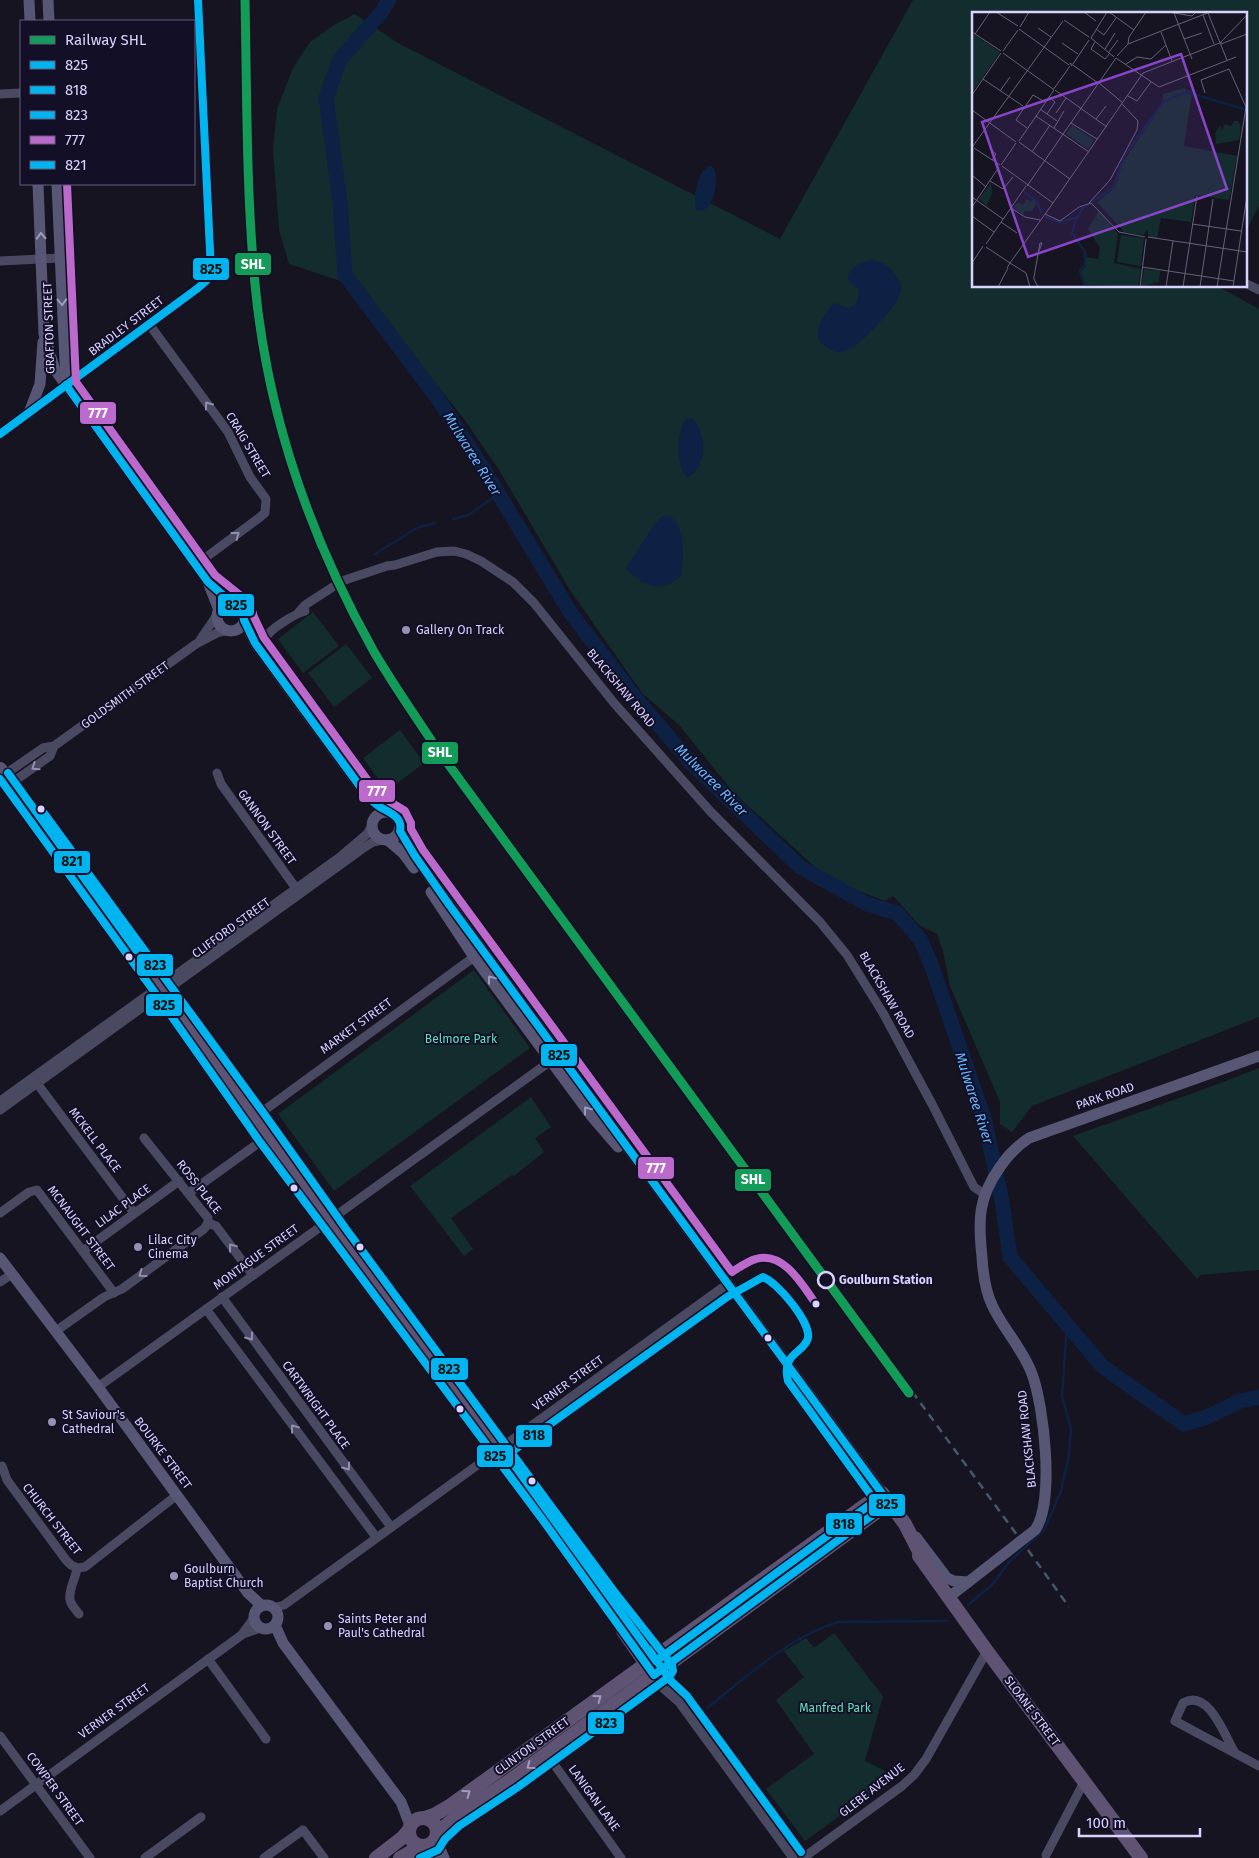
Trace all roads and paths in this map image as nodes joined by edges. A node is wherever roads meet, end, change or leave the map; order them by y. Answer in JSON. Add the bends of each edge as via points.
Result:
{"nodes":[{"id":1,"x":29,"y":0,"type":"edge"},
{"id":2,"x":48,"y":0,"type":"edge"},
{"id":3,"x":198,"y":0,"type":"edge"},
{"id":4,"x":30,"y":20,"type":"edge"},
{"id":5,"x":49,"y":20,"type":"edge"},
{"id":6,"x":20,"y":92,"type":"edge"},
{"id":7,"x":0,"y":94,"type":"edge"},
{"id":8,"x":38,"y":185,"type":"edge"},
{"id":9,"x":57,"y":185,"type":"edge"},
{"id":10,"x":60,"y":258,"type":"junction"},
{"id":11,"x":42,"y":259,"type":"junction"},
{"id":12,"x":0,"y":261,"type":"edge"},
{"id":13,"x":1246,"y":284,"type":"edge"},
{"id":14,"x":1259,"y":290,"type":"edge"},
{"id":15,"x":149,"y":324,"type":"junction"},
{"id":16,"x":44,"y":334,"type":"junction"},
{"id":17,"x":66,"y":385,"type":"junction"},
{"id":18,"x":29,"y":413,"type":"junction"},
{"id":19,"x":0,"y":434,"type":"edge"},
{"id":20,"x":197,"y":564,"type":"junction"},
{"id":21,"x":208,"y":582,"type":"junction"},
{"id":22,"x":232,"y":603,"type":"junction"},
{"id":23,"x":218,"y":613,"type":"junction"},
{"id":24,"x":244,"y":620,"type":"junction"},
{"id":25,"x":232,"y":630,"type":"junction"},
{"id":26,"x":250,"y":631,"type":"junction"},
{"id":27,"x":272,"y":631,"type":"junction"},
{"id":28,"x":255,"y":643,"type":"junction"},
{"id":29,"x":196,"y":644,"type":"junction"},
{"id":30,"x":265,"y":656,"type":"junction"},
{"id":31,"x":217,"y":773,"type":"dead end"},
{"id":32,"x":3,"y":781,"type":"edge"},
{"id":33,"x":367,"y":796,"type":"junction"},
{"id":34,"x":388,"y":812,"type":"junction"},
{"id":35,"x":373,"y":822,"type":"junction"},
{"id":36,"x":400,"y":831,"type":"junction"},
{"id":37,"x":385,"y":840,"type":"junction"},
{"id":38,"x":298,"y":890,"type":"junction"},
{"id":39,"x":450,"y":906,"type":"junction"},
{"id":40,"x":474,"y":957,"type":"junction"},
{"id":41,"x":158,"y":991,"type":"junction"},
{"id":42,"x":527,"y":1012,"type":"junction"},
{"id":43,"x":1259,"y":1056,"type":"edge"},
{"id":44,"x":552,"y":1060,"type":"junction"},
{"id":45,"x":582,"y":1077,"type":"dead end"},
{"id":46,"x":36,"y":1079,"type":"junction"},
{"id":47,"x":21,"y":1089,"type":"junction"},
{"id":48,"x":588,"y":1093,"type":"junction"},
{"id":49,"x":0,"y":1101,"type":"edge"},
{"id":50,"x":0,"y":1110,"type":"edge"},
{"id":51,"x":255,"y":1117,"type":"junction"},
{"id":52,"x":144,"y":1138,"type":"dead end"},
{"id":53,"x":260,"y":1142,"type":"junction"},
{"id":54,"x":179,"y":1181,"type":"junction"},
{"id":55,"x":189,"y":1193,"type":"junction"},
{"id":56,"x":984,"y":1194,"type":"junction"},
{"id":57,"x":0,"y":1213,"type":"edge"},
{"id":58,"x":134,"y":1213,"type":"junction"},
{"id":59,"x":208,"y":1223,"type":"junction"},
{"id":60,"x":325,"y":1223,"type":"junction"},
{"id":61,"x":83,"y":1251,"type":"junction"},
{"id":62,"x":0,"y":1258,"type":"edge"},
{"id":63,"x":12,"y":1274,"type":"junction"},
{"id":64,"x":252,"y":1274,"type":"junction"},
{"id":65,"x":0,"y":1282,"type":"edge"},
{"id":66,"x":722,"y":1288,"type":"junction"},
{"id":67,"x":114,"y":1293,"type":"junction"},
{"id":68,"x":222,"y":1297,"type":"junction"},
{"id":69,"x":206,"y":1309,"type":"junction"},
{"id":70,"x":56,"y":1331,"type":"junction"},
{"id":71,"x":98,"y":1386,"type":"junction"},
{"id":72,"x":495,"y":1452,"type":"junction"},
{"id":73,"x":2,"y":1469,"type":"edge"},
{"id":74,"x":177,"y":1495,"type":"junction"},
{"id":75,"x":882,"y":1501,"type":"junction"},
{"id":76,"x":905,"y":1524,"type":"junction"},
{"id":77,"x":391,"y":1527,"type":"junction"},
{"id":78,"x":376,"y":1537,"type":"junction"},
{"id":79,"x":926,"y":1563,"type":"junction"},
{"id":80,"x":77,"y":1568,"type":"junction"},
{"id":81,"x":968,"y":1582,"type":"junction"},
{"id":82,"x":949,"y":1597,"type":"junction"},
{"id":83,"x":79,"y":1614,"type":"dead end"},
{"id":84,"x":268,"y":1616,"type":"junction"},
{"id":85,"x":987,"y":1651,"type":"junction"},
{"id":86,"x":208,"y":1659,"type":"junction"},
{"id":87,"x":655,"y":1666,"type":"junction"},
{"id":88,"x":0,"y":1736,"type":"edge"},
{"id":89,"x":266,"y":1739,"type":"dead end"},
{"id":90,"x":1235,"y":1753,"type":"junction"},
{"id":91,"x":546,"y":1754,"type":"junction"},
{"id":92,"x":1259,"y":1766,"type":"edge"},
{"id":93,"x":1084,"y":1782,"type":"junction"},
{"id":94,"x":36,"y":1784,"type":"junction"},
{"id":95,"x":401,"y":1802,"type":"junction"},
{"id":96,"x":0,"y":1811,"type":"edge"},
{"id":97,"x":201,"y":1817,"type":"dead end"},
{"id":98,"x":424,"y":1817,"type":"junction"},
{"id":99,"x":409,"y":1827,"type":"junction"},
{"id":100,"x":429,"y":1840,"type":"junction"},
{"id":101,"x":1046,"y":1855,"type":"dead end"},
{"id":102,"x":90,"y":1858,"type":"edge"},
{"id":103,"x":145,"y":1858,"type":"edge"},
{"id":104,"x":264,"y":1858,"type":"edge"},
{"id":105,"x":324,"y":1858,"type":"edge"},
{"id":106,"x":376,"y":1858,"type":"edge"},
{"id":107,"x":400,"y":1858,"type":"edge"},
{"id":108,"x":438,"y":1858,"type":"edge"},
{"id":109,"x":444,"y":1858,"type":"edge"},
{"id":110,"x":621,"y":1858,"type":"edge"},
{"id":111,"x":793,"y":1858,"type":"edge"},
{"id":112,"x":803,"y":1858,"type":"edge"},
{"id":113,"x":1141,"y":1858,"type":"edge"}],
"edges":[{"from":1,"to":4,"type":"street"},
{"from":2,"to":5,"type":"street"},
{"from":3,"to":15,"type":"street","name":"BRADLEY STREET","via":[[211,272],[206,281]]},
{"from":6,"to":7,"type":"street"},
{"from":11,"to":8,"type":"street","name":"GRAFTON STREET","one_way":true},
{"from":9,"to":10,"type":"street","name":"GRAFTON STREET"},
{"from":10,"to":11,"type":"street"},
{"from":10,"to":17,"type":"street","name":"GRAFTON STREET","one_way":true},
{"from":11,"to":12,"type":"street"},
{"from":11,"to":16,"type":"street","name":"GRAFTON STREET"},
{"from":13,"to":14,"type":"street"},
{"from":15,"to":17,"type":"street","name":"BRADLEY STREET"},
{"from":20,"to":15,"type":"street","name":"CRAIG STREET","one_way":true,"via":[[265,513],[266,499],[250,477],[228,432]]},
{"from":16,"to":17,"type":"street","name":"GRAFTON STREET","via":[[55,370]]},
{"from":16,"to":18,"type":"street","via":[[40,384]]},
{"from":17,"to":18,"type":"street","name":"BRADLEY STREET"},
{"from":17,"to":20,"type":"street"},
{"from":18,"to":19,"type":"street","name":"BRADLEY STREET"},
{"from":20,"to":21,"type":"street"},
{"from":21,"to":22,"type":"street"},
{"from":21,"to":23,"type":"street"},
{"from":22,"to":23,"type":"street","via":[[224,605]]},
{"from":22,"to":24,"type":"street","via":[[242,609]]},
{"from":23,"to":25,"type":"street","via":[[219,624]]},
{"from":23,"to":29,"type":"street","name":"GOLDSMITH STREET"},
{"from":24,"to":25,"type":"street"},
{"from":24,"to":26,"type":"street"},
{"from":25,"to":28,"type":"street"},
{"from":25,"to":29,"type":"street","name":"GOLDSMITH STREET","via":[[217,633]]},
{"from":26,"to":27,"type":"street","via":[[260,635]]},
{"from":26,"to":28,"type":"street"},
{"from":27,"to":30,"type":"street","via":[[265,638]]},
{"from":27,"to":56,"type":"street","name":"BLACKSHAW ROAD","via":[[344,586],[431,553],[458,552],[476,558],[513,582],[691,790],[820,922],[847,955],[890,1026],[974,1188]]},
{"from":28,"to":30,"type":"street"},
{"from":29,"to":32,"type":"street","name":"GOLDSMITH STREET","via":[[54,746],[43,748]]},
{"from":30,"to":33,"type":"street"},
{"from":31,"to":38,"type":"street","name":"GANNON STREET","via":[[221,784]]},
{"from":32,"to":41,"type":"main road"},
{"from":33,"to":34,"type":"street"},
{"from":33,"to":35,"type":"street"},
{"from":34,"to":35,"type":"street","via":[[381,813]]},
{"from":34,"to":36,"type":"street","via":[[397,817]]},
{"from":35,"to":37,"type":"street","via":[[375,834]]},
{"from":35,"to":38,"type":"street","name":"CLIFFORD STREET","via":[[367,834]]},
{"from":36,"to":37,"type":"street","via":[[397,836]]},
{"from":36,"to":39,"type":"street","name":"SLOANE STREET"},
{"from":37,"to":38,"type":"street","name":"CLIFFORD STREET","via":[[373,842]]},
{"from":37,"to":40,"type":"street","name":"SLOANE STREET","via":[[397,846],[409,861]]},
{"from":38,"to":41,"type":"street","name":"CLIFFORD STREET"},
{"from":39,"to":40,"type":"street","via":[[472,943]]},
{"from":39,"to":42,"type":"street","name":"SLOANE STREET"},
{"from":44,"to":40,"type":"street","name":"SLOANE STREET","one_way":true},
{"from":40,"to":51,"type":"street","name":"MARKET STREET"},
{"from":41,"to":46,"type":"street","name":"CLIFFORD STREET"},
{"from":41,"to":51,"type":"main road"},
{"from":41,"to":53,"type":"main road"},
{"from":42,"to":44,"type":"street","via":[[552,1054]]},
{"from":42,"to":48,"type":"street","name":"SLOANE STREET"},
{"from":43,"to":56,"type":"street","name":"PARK ROAD","via":[[1047,1131],[1022,1143],[1005,1159]]},
{"from":44,"to":60,"type":"street","name":"MONTAGUE STREET"},
{"from":66,"to":44,"type":"street","name":"SLOANE STREET","one_way":true},
{"from":45,"to":48,"type":"street"},
{"from":46,"to":47,"type":"street","name":"CLIFFORD STREET"},
{"from":46,"to":58,"type":"street","name":"MCKELL PLACE"},
{"from":47,"to":49,"type":"street","name":"CLIFFORD STREET"},
{"from":47,"to":50,"type":"street","name":"CLIFFORD STREET"},
{"from":48,"to":75,"type":"street","name":"SLOANE STREET"},
{"from":51,"to":60,"type":"main road"},
{"from":52,"to":54,"type":"street","name":"ROSS PLACE"},
{"from":53,"to":55,"type":"street"},
{"from":53,"to":60,"type":"main road"},
{"from":54,"to":55,"type":"street","name":"ROSS PLACE"},
{"from":54,"to":58,"type":"street","name":"LILAC PLACE"},
{"from":55,"to":59,"type":"street","name":"ROSS PLACE","via":[[208,1218]]},
{"from":56,"to":81,"type":"street","name":"BLACKSHAW ROAD","via":[[980,1219],[986,1287],[992,1306],[1027,1362],[1035,1384],[1044,1447],[1046,1492],[1041,1519],[1035,1530]]},
{"from":57,"to":61,"type":"street","name":"MCNAUGHT STREET","via":[[28,1192],[37,1190]]},
{"from":58,"to":61,"type":"street","name":"LILAC PLACE"},
{"from":64,"to":59,"type":"street","name":"ROSS PLACE","one_way":true,"via":[[216,1226]]},
{"from":59,"to":67,"type":"street","one_way":true,"via":[[204,1230]]},
{"from":60,"to":64,"type":"street","name":"MONTAGUE STREET"},
{"from":60,"to":72,"type":"main road"},
{"from":61,"to":67,"type":"street","name":"MCNAUGHT STREET"},
{"from":62,"to":63,"type":"street","name":"BOURKE STREET"},
{"from":63,"to":65,"type":"street"},
{"from":63,"to":70,"type":"street","name":"BOURKE STREET"},
{"from":64,"to":68,"type":"street","name":"MONTAGUE STREET"},
{"from":66,"to":72,"type":"street","name":"VERNER STREET"},
{"from":66,"to":75,"type":"street","name":"SLOANE STREET"},
{"from":67,"to":70,"type":"street"},
{"from":68,"to":69,"type":"street","name":"MONTAGUE STREET"},
{"from":68,"to":77,"type":"street","name":"CARTWRIGHT PLACE","one_way":true},
{"from":69,"to":71,"type":"street","name":"MONTAGUE STREET"},
{"from":78,"to":69,"type":"street","one_way":true},
{"from":70,"to":71,"type":"street","name":"BOURKE STREET"},
{"from":71,"to":74,"type":"street","name":"BOURKE STREET"},
{"from":72,"to":77,"type":"street","name":"VERNER STREET"},
{"from":72,"to":87,"type":"main road"},
{"from":73,"to":80,"type":"street","name":"CHURCH STREET","via":[[66,1560]]},
{"from":74,"to":80,"type":"street","name":"CHURCH STREET","via":[[85,1567]]},
{"from":74,"to":84,"type":"street","name":"BOURKE STREET"},
{"from":75,"to":76,"type":"main road","name":"SLOANE STREET"},
{"from":75,"to":79,"type":"main road","name":"SLOANE STREET"},
{"from":75,"to":87,"type":"main road","name":"CLINTON STREET"},
{"from":76,"to":79,"type":"main road","name":"SLOANE STREET"},
{"from":76,"to":81,"type":"street","via":[[947,1578]]},
{"from":77,"to":78,"type":"street","name":"VERNER STREET"},
{"from":78,"to":84,"type":"street","name":"VERNER STREET"},
{"from":79,"to":82,"type":"main road","name":"SLOANE STREET"},
{"from":80,"to":83,"type":"street","via":[[70,1601]]},
{"from":81,"to":82,"type":"street","name":"BLACKSHAW ROAD"},
{"from":82,"to":85,"type":"main road","name":"SLOANE STREET"},
{"from":84,"to":86,"type":"street","name":"VERNER STREET"},
{"from":84,"to":95,"type":"street","name":"BOURKE STREET","via":[[283,1643]]},
{"from":85,"to":93,"type":"main road","name":"SLOANE STREET"},
{"from":85,"to":112,"type":"street","name":"GLEBE AVENUE","via":[[914,1775]]},
{"from":86,"to":89,"type":"street"},
{"from":86,"to":94,"type":"street","name":"VERNER STREET"},
{"from":87,"to":91,"type":"main road","name":"CLINTON STREET"},
{"from":98,"to":87,"type":"main road","name":"CLINTON STREET","one_way":true,"via":[[452,1805]]},
{"from":87,"to":111,"type":"street","via":[[663,1688],[679,1702]]},
{"from":88,"to":94,"type":"street","name":"COWPER STREET"},
{"from":90,"to":90,"type":"street","via":[[1175,1720],[1183,1703],[1198,1701],[1207,1706],[1216,1716]]},
{"from":90,"to":92,"type":"street"},
{"from":91,"to":100,"type":"main road","name":"CLINTON STREET","one_way":true,"via":[[461,1812]]},
{"from":91,"to":110,"type":"street","name":"LANIGAN LANE"},
{"from":93,"to":101,"type":"street"},
{"from":93,"to":113,"type":"main road","name":"SLOANE STREET"},
{"from":94,"to":96,"type":"street","name":"VERNER STREET"},
{"from":94,"to":102,"type":"street","name":"COWPER STREET"},
{"from":95,"to":98,"type":"street","name":"BOURKE STREET"},
{"from":95,"to":99,"type":"street","name":"BOURKE STREET"},
{"from":97,"to":103,"type":"street"},
{"from":98,"to":99,"type":"main road","via":[[415,1819]]},
{"from":98,"to":100,"type":"main road","via":[[434,1823]]},
{"from":99,"to":100,"type":"main road","via":[[411,1840]]},
{"from":99,"to":106,"type":"main road","via":[[402,1838]]},
{"from":100,"to":107,"type":"main road","name":"CLINTON STREET"},
{"from":100,"to":108,"type":"street"},
{"from":100,"to":109,"type":"street"},
{"from":104,"to":105,"type":"street","via":[[303,1830]]}]}
